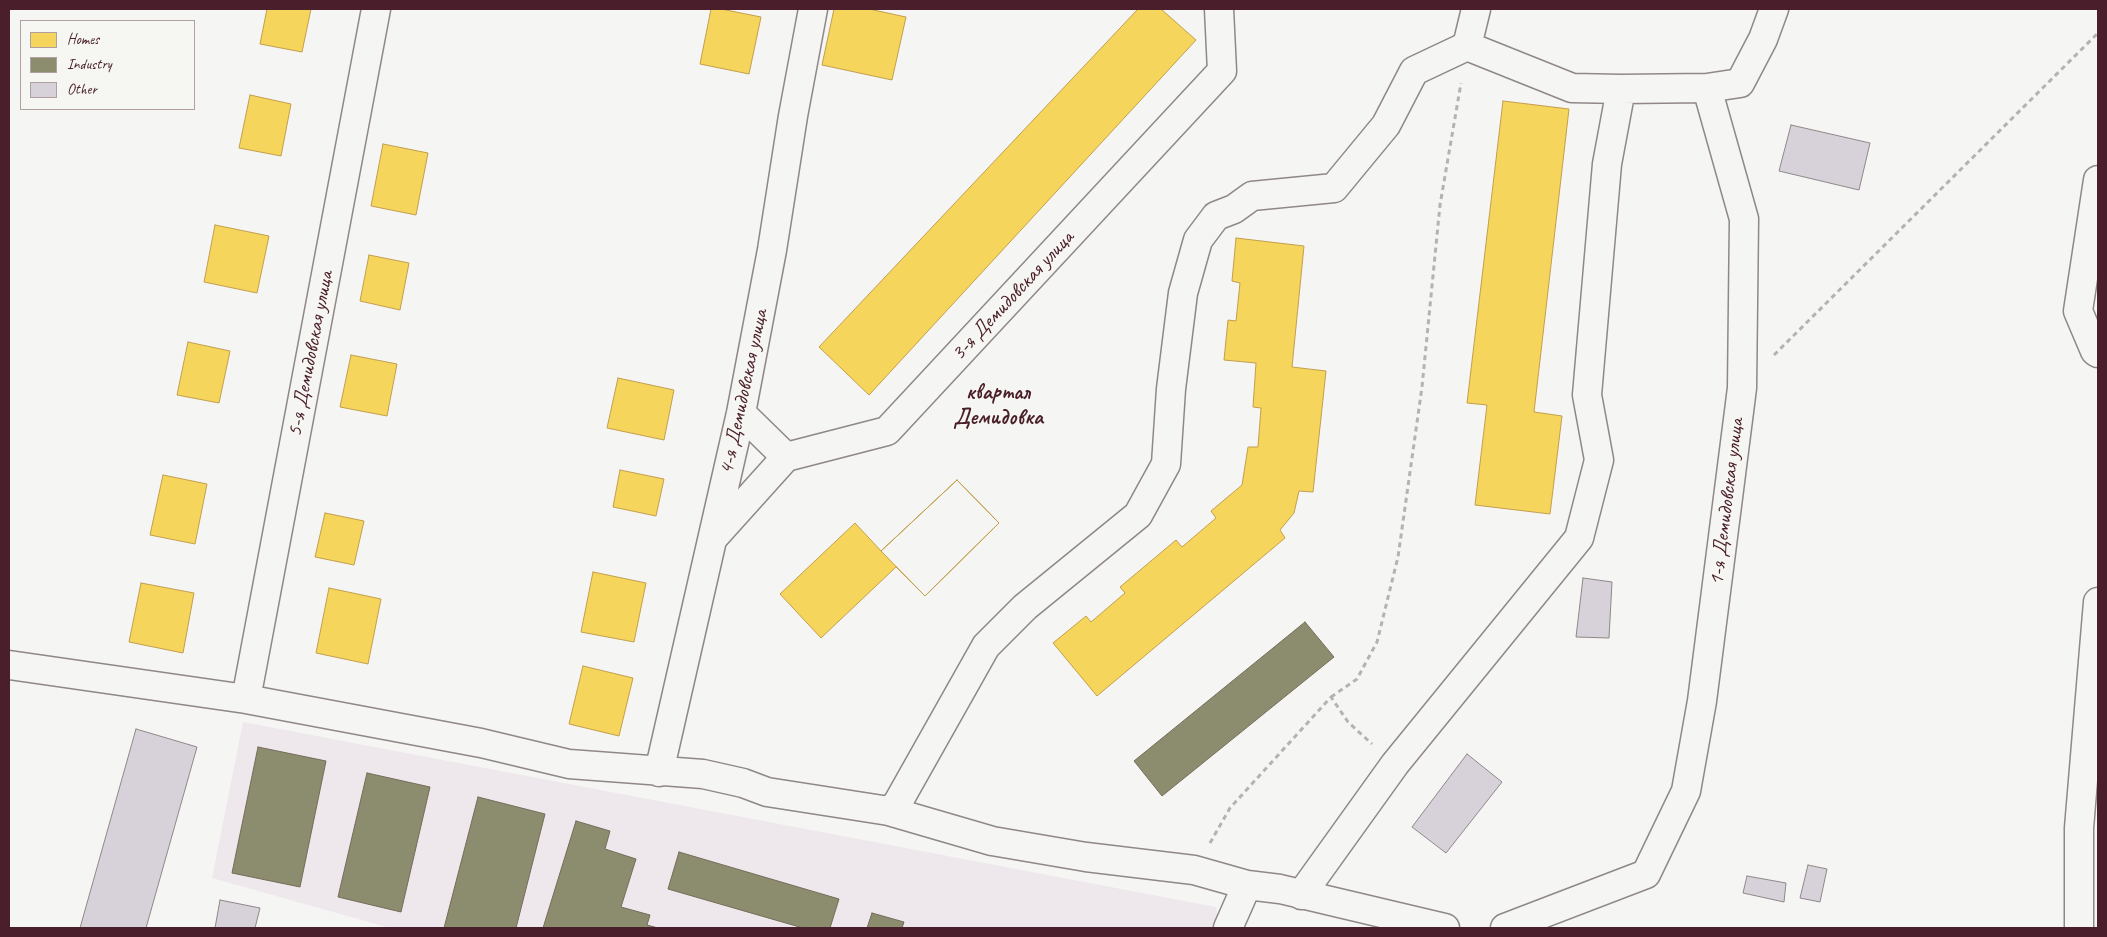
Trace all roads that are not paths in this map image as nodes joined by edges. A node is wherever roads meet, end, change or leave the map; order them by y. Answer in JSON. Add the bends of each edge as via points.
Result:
{"nodes":[{"id":1,"x":376,"y":9,"type":"edge"},
{"id":2,"x":813,"y":9,"type":"edge"},
{"id":3,"x":1219,"y":9,"type":"edge"},
{"id":4,"x":1476,"y":9,"type":"edge"},
{"id":5,"x":1774,"y":9,"type":"edge"},
{"id":6,"x":1467,"y":46,"type":"junction"},
{"id":7,"x":1707,"y":88,"type":"junction"},
{"id":8,"x":1621,"y":90,"type":"junction"},
{"id":9,"x":2098,"y":180,"type":"edge"},
{"id":10,"x":2098,"y":353,"type":"edge"},
{"id":11,"x":741,"y":412,"type":"junction"},
{"id":12,"x":786,"y":457,"type":"junction"},
{"id":13,"x":712,"y":538,"type":"junction"},
{"id":14,"x":2098,"y":602,"type":"edge"},
{"id":15,"x":9,"y":665,"type":"edge"},
{"id":16,"x":246,"y":699,"type":"junction"},
{"id":17,"x":660,"y":772,"type":"junction"},
{"id":18,"x":889,"y":811,"type":"junction"},
{"id":19,"x":1247,"y":885,"type":"junction"},
{"id":20,"x":1301,"y":895,"type":"junction"},
{"id":21,"x":1228,"y":928,"type":"edge"},
{"id":22,"x":1445,"y":928,"type":"edge"},
{"id":23,"x":1505,"y":928,"type":"edge"},
{"id":24,"x":2079,"y":928,"type":"edge"}],
"edges":[{"from":1,"to":16,"type":"street","name":"5-я Демидовская улица"},
{"from":2,"to":11,"type":"street","name":"4-я Демидовская улица"},
{"from":3,"to":12,"type":"street","name":"3-я Демидовская улица","via":[[1222,71],[887,431]]},
{"from":4,"to":6,"type":"street"},
{"from":5,"to":7,"type":"street","via":[[1763,39],[1740,83]]},
{"from":6,"to":8,"type":"street","via":[[1572,88]]},
{"from":6,"to":18,"type":"street","via":[[1414,71],[1386,125],[1334,188],[1252,196],[1234,209],[1216,216],[1198,240],[1183,293],[1171,388],[1166,464],[1138,515],[1025,607],[986,646],[897,804]]},
{"from":7,"to":8,"type":"street"},
{"from":7,"to":23,"type":"street","name":"1-я Демидовская улица","via":[[1744,219],[1742,388],[1702,701],[1686,791],[1646,874]]},
{"from":8,"to":20,"type":"street","via":[[1607,164],[1587,395],[1600,460],[1579,538],[1395,764]]},
{"from":9,"to":10,"type":"street","via":[[2078,311]]},
{"from":11,"to":12,"type":"street"},
{"from":11,"to":13,"type":"street","name":"4-я Демидовская улица"},
{"from":12,"to":13,"type":"street"},
{"from":13,"to":17,"type":"street","name":"4-я Демидовская улица"},
{"from":14,"to":24,"type":"street","via":[[2079,828]]},
{"from":15,"to":16,"type":"street"},
{"from":16,"to":17,"type":"street","via":[[481,743],[568,764]]},
{"from":17,"to":18,"type":"street","via":[[703,774],[767,792]]},
{"from":18,"to":19,"type":"street","via":[[992,841],[1194,870]]},
{"from":19,"to":20,"type":"street"},
{"from":19,"to":21,"type":"street"},
{"from":20,"to":22,"type":"street"}]}
